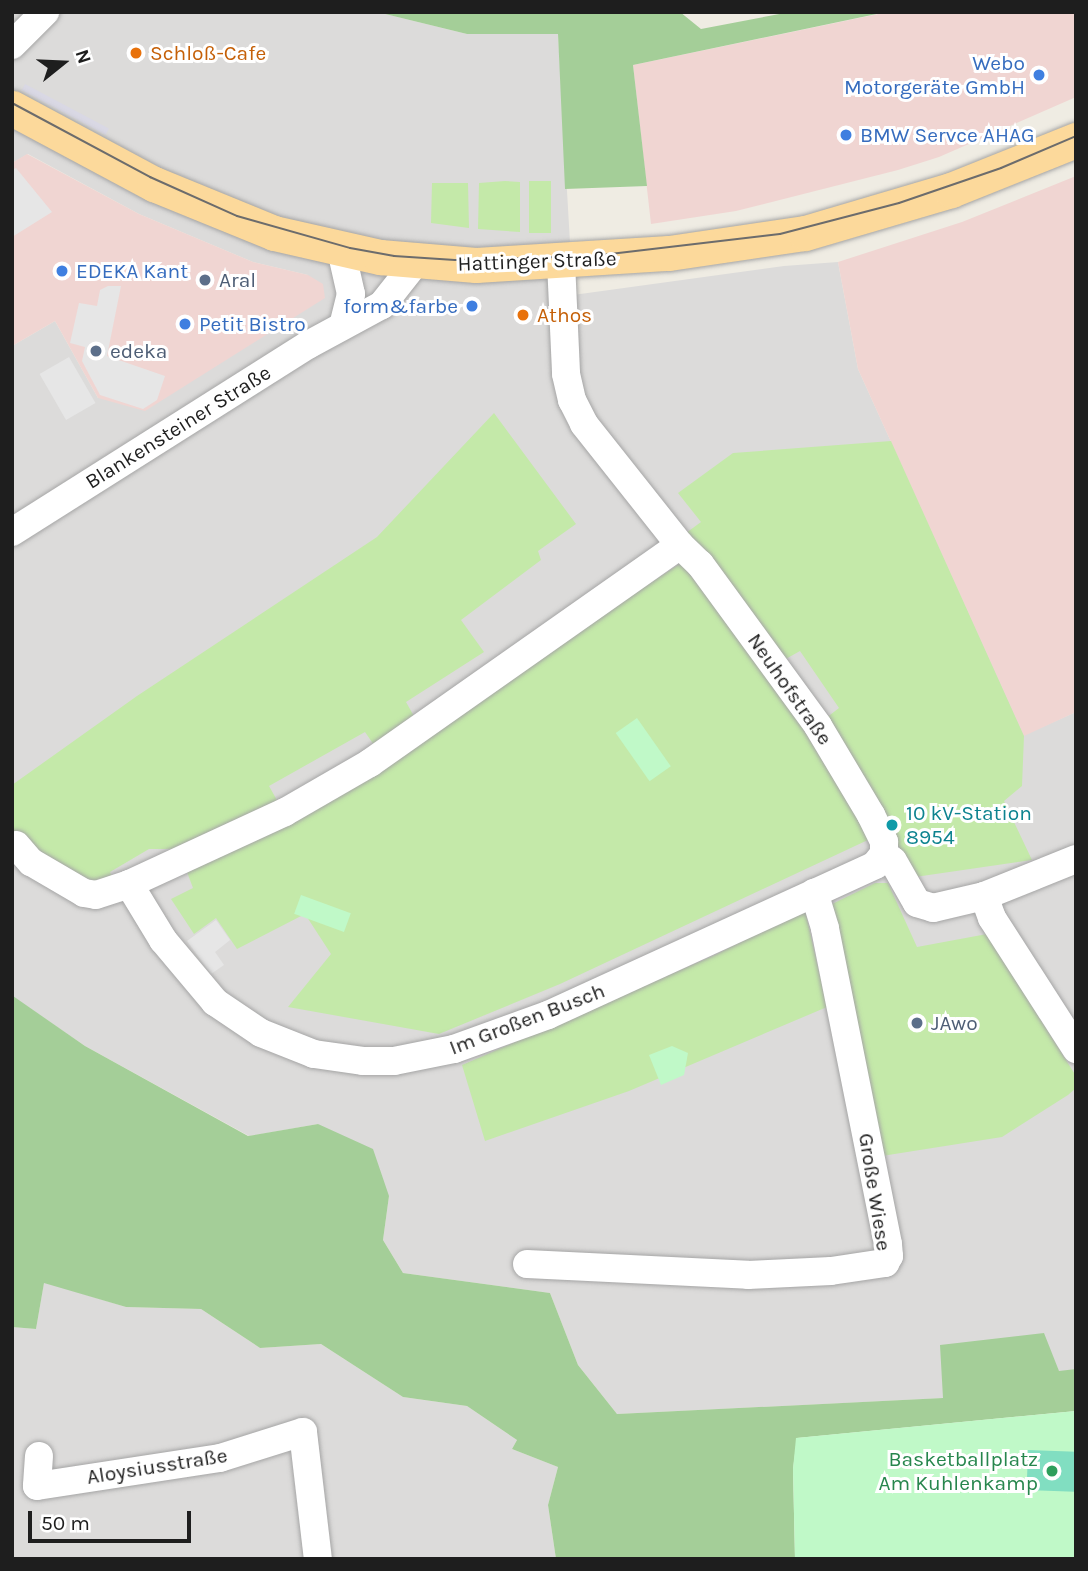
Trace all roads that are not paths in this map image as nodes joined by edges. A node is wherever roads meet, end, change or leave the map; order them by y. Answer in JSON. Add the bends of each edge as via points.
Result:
{"nodes":[{"id":1,"x":45,"y":12,"type":"edge"},
{"id":2,"x":12,"y":45,"type":"edge"},
{"id":3,"x":12,"y":108,"type":"edge"},
{"id":4,"x":1076,"y":140,"type":"edge"},
{"id":5,"x":341,"y":250,"type":"junction"},
{"id":6,"x":416,"y":262,"type":"junction"},
{"id":7,"x":561,"y":262,"type":"junction"},
{"id":8,"x":344,"y":323,"type":"junction"},
{"id":9,"x":12,"y":532,"type":"edge"},
{"id":10,"x":680,"y":545,"type":"junction"},
{"id":11,"x":16,"y":845,"type":"dead end"},
{"id":12,"x":884,"y":854,"type":"junction"},
{"id":13,"x":1076,"y":859,"type":"edge"},
{"id":14,"x":129,"y":884,"type":"junction"},
{"id":15,"x":814,"y":893,"type":"junction"},
{"id":16,"x":984,"y":896,"type":"junction"},
{"id":17,"x":1076,"y":1049,"type":"edge"},
{"id":18,"x":527,"y":1264,"type":"dead end"},
{"id":19,"x":39,"y":1456,"type":"dead end"},
{"id":20,"x":318,"y":1559,"type":"edge"}],
"edges":[{"from":1,"to":2,"type":"street"},
{"from":3,"to":5,"type":"main road","name":"Hattinger Straße","via":[[203,207],[274,233]]},
{"from":4,"to":7,"type":"main road","name":"Hattinger Straße","via":[[951,190],[804,233],[717,248]]},
{"from":5,"to":6,"type":"main road","name":"Hattinger Straße"},
{"from":5,"to":8,"type":"street","via":[[351,294]]},
{"from":6,"to":7,"type":"main road","name":"Hattinger Straße"},
{"from":6,"to":8,"type":"street","name":"Blankensteiner Straße","via":[[382,305]]},
{"from":7,"to":10,"type":"street","name":"Neuhofstraße","via":[[566,374],[572,400],[584,424]]},
{"from":8,"to":9,"type":"street","name":"Blankensteiner Straße"},
{"from":10,"to":12,"type":"street","name":"Neuhofstraße","via":[[700,564],[818,726],[871,815],[884,842]]},
{"from":10,"to":14,"type":"street","via":[[370,763],[274,818]]},
{"from":11,"to":14,"type":"street","via":[[31,862],[89,895]]},
{"from":12,"to":15,"type":"street","name":"Im Großen Busch","via":[[875,865]]},
{"from":12,"to":16,"type":"street","name":"Neuhofstraße","via":[[924,908]]},
{"from":13,"to":16,"type":"street"},
{"from":14,"to":15,"type":"street","name":"Im Großen Busch","via":[[179,963],[237,1019],[314,1054],[374,1061],[432,1055],[513,1029]]},
{"from":15,"to":18,"type":"street","name":"Große Wiese","via":[[825,928],[888,1244],[885,1263],[748,1275]]},
{"from":16,"to":17,"type":"street","via":[[992,918]]},
{"from":19,"to":20,"type":"street","name":"Aloysiusstraße","via":[[37,1486],[220,1458],[303,1432]]}]}
